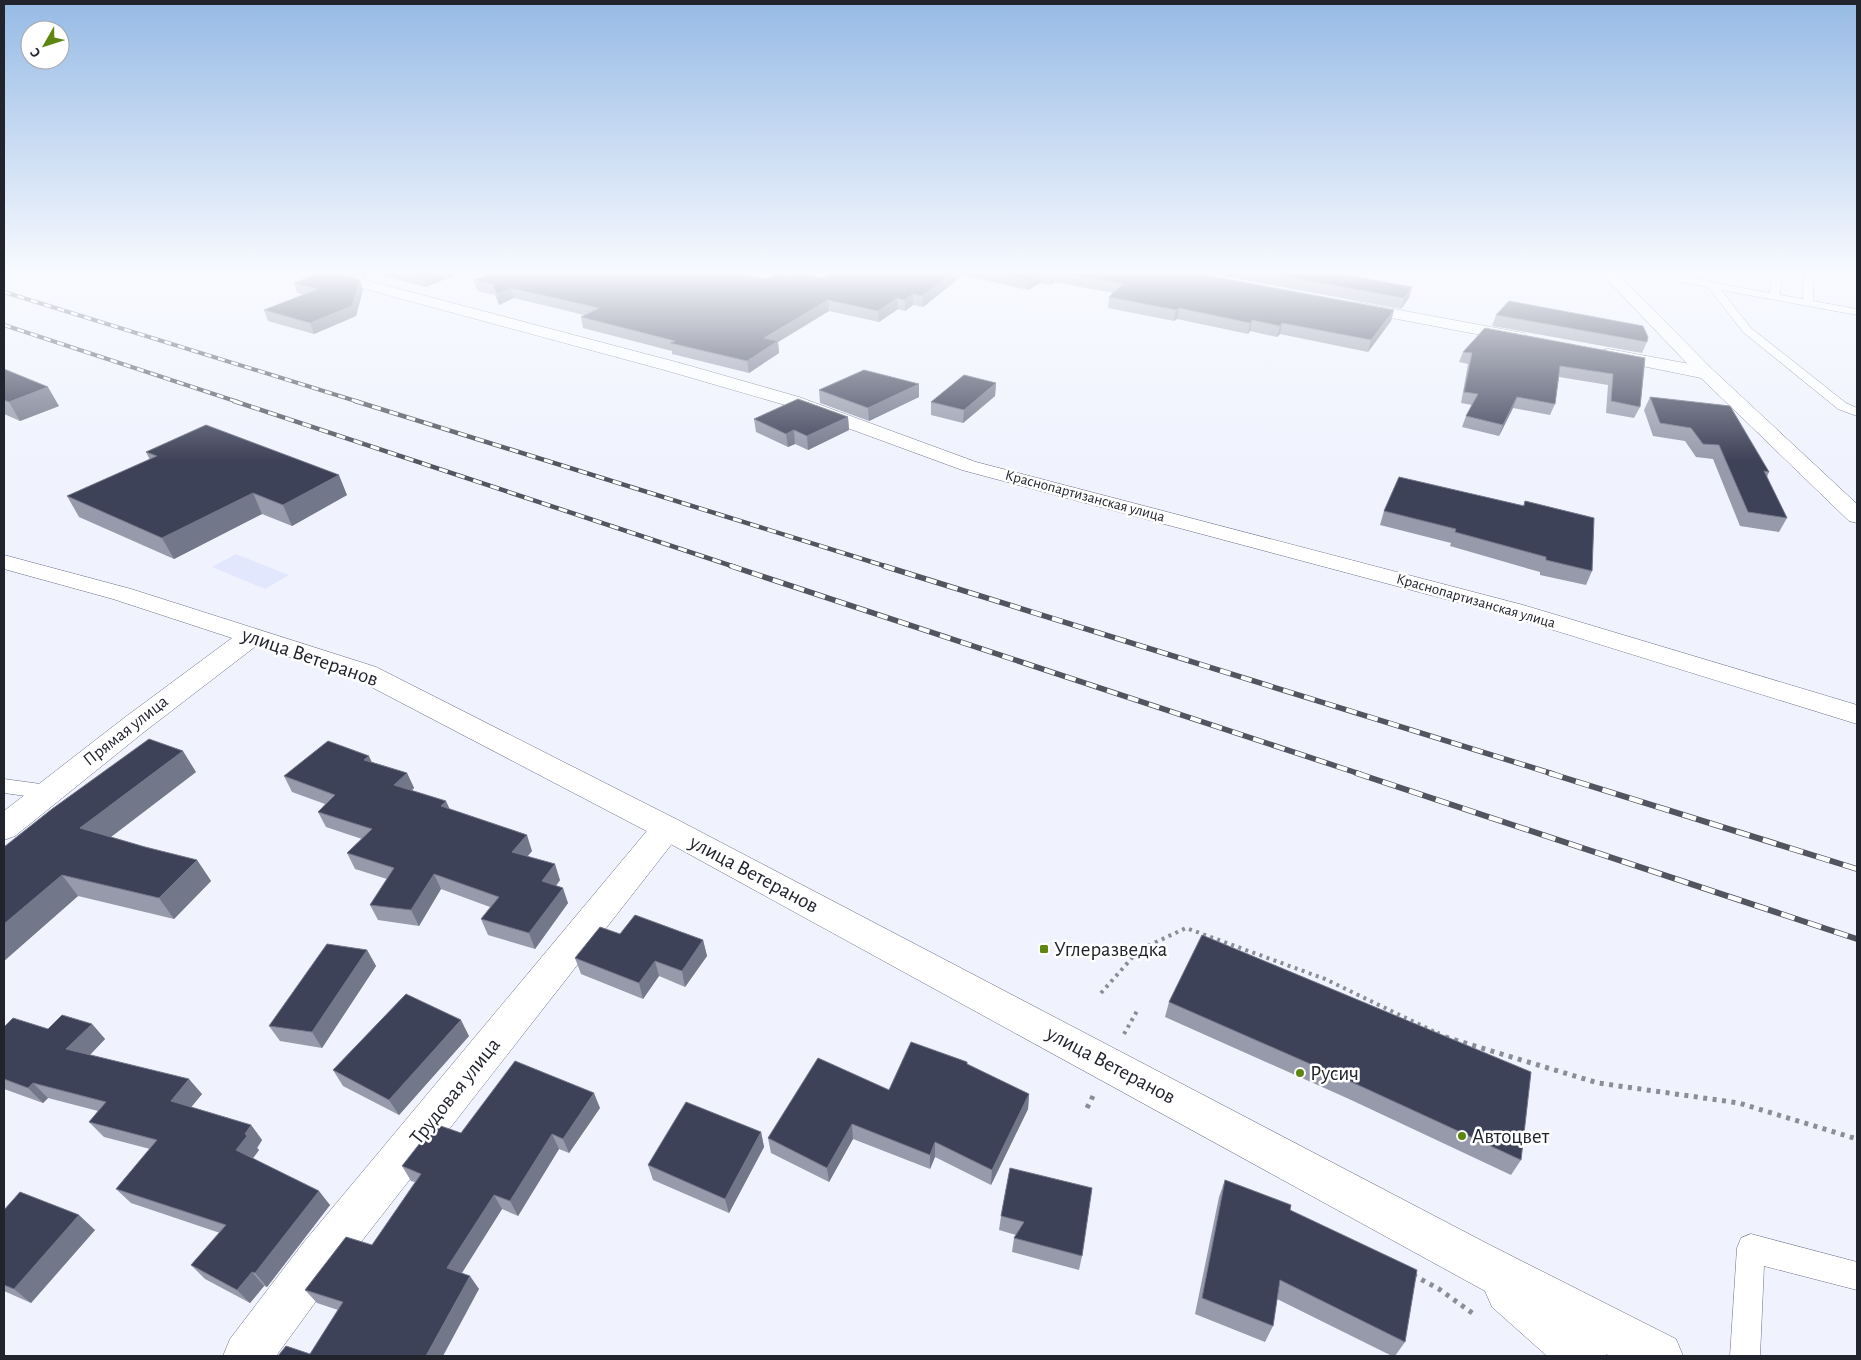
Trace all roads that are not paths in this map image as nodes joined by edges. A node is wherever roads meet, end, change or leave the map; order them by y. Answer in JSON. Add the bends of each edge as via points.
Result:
{"nodes":[{"id":1,"x":550,"y":334,"type":"edge"},
{"id":2,"x":1503,"y":334,"type":"edge"},
{"id":3,"x":1669,"y":334,"type":"edge"},
{"id":4,"x":1753,"y":334,"type":"edge"},
{"id":5,"x":1532,"y":340,"type":"edge"},
{"id":6,"x":1590,"y":351,"type":"edge"},
{"id":7,"x":1706,"y":372,"type":"junction"},
{"id":8,"x":1857,"y":412,"type":"edge"},
{"id":9,"x":1857,"y":516,"type":"edge"},
{"id":10,"x":4,"y":562,"type":"edge"},
{"id":11,"x":251,"y":637,"type":"junction"},
{"id":12,"x":1857,"y":715,"type":"edge"},
{"id":13,"x":4,"y":786,"type":"edge"},
{"id":14,"x":48,"y":792,"type":"junction"},
{"id":15,"x":4,"y":828,"type":"edge"},
{"id":16,"x":667,"y":828,"type":"junction"},
{"id":17,"x":1472,"y":1260,"type":"junction"},
{"id":18,"x":1857,"y":1276,"type":"edge"},
{"id":19,"x":247,"y":1356,"type":"edge"},
{"id":20,"x":1583,"y":1356,"type":"edge"},
{"id":21,"x":1659,"y":1356,"type":"edge"},
{"id":22,"x":1745,"y":1356,"type":"edge"}],
"edges":[{"from":1,"to":12,"type":"street","name":"Краснопартизанская улица","via":[[792,401],[969,466],[1505,608]]},
{"from":2,"to":5,"type":"street"},
{"from":3,"to":7,"type":"street"},
{"from":4,"to":8,"type":"lane","via":[[1842,406]]},
{"from":6,"to":7,"type":"street"},
{"from":7,"to":9,"type":"street"},
{"from":10,"to":11,"type":"street","name":"улица Ветеранов","via":[[122,594]]},
{"from":11,"to":14,"type":"street","name":"Прямая улица"},
{"from":11,"to":16,"type":"street","name":"улица Ветеранов","via":[[366,673]]},
{"from":13,"to":14,"type":"lane"},
{"from":14,"to":15,"type":"street","name":"Прямая улица"},
{"from":16,"to":17,"type":"street","name":"улица Ветеранов"},
{"from":16,"to":19,"type":"street","name":"Трудовая улица","via":[[320,1258]]},
{"from":17,"to":20,"type":"street"},
{"from":17,"to":21,"type":"street"},
{"from":18,"to":22,"type":"lane","via":[[1751,1248]]}]}
